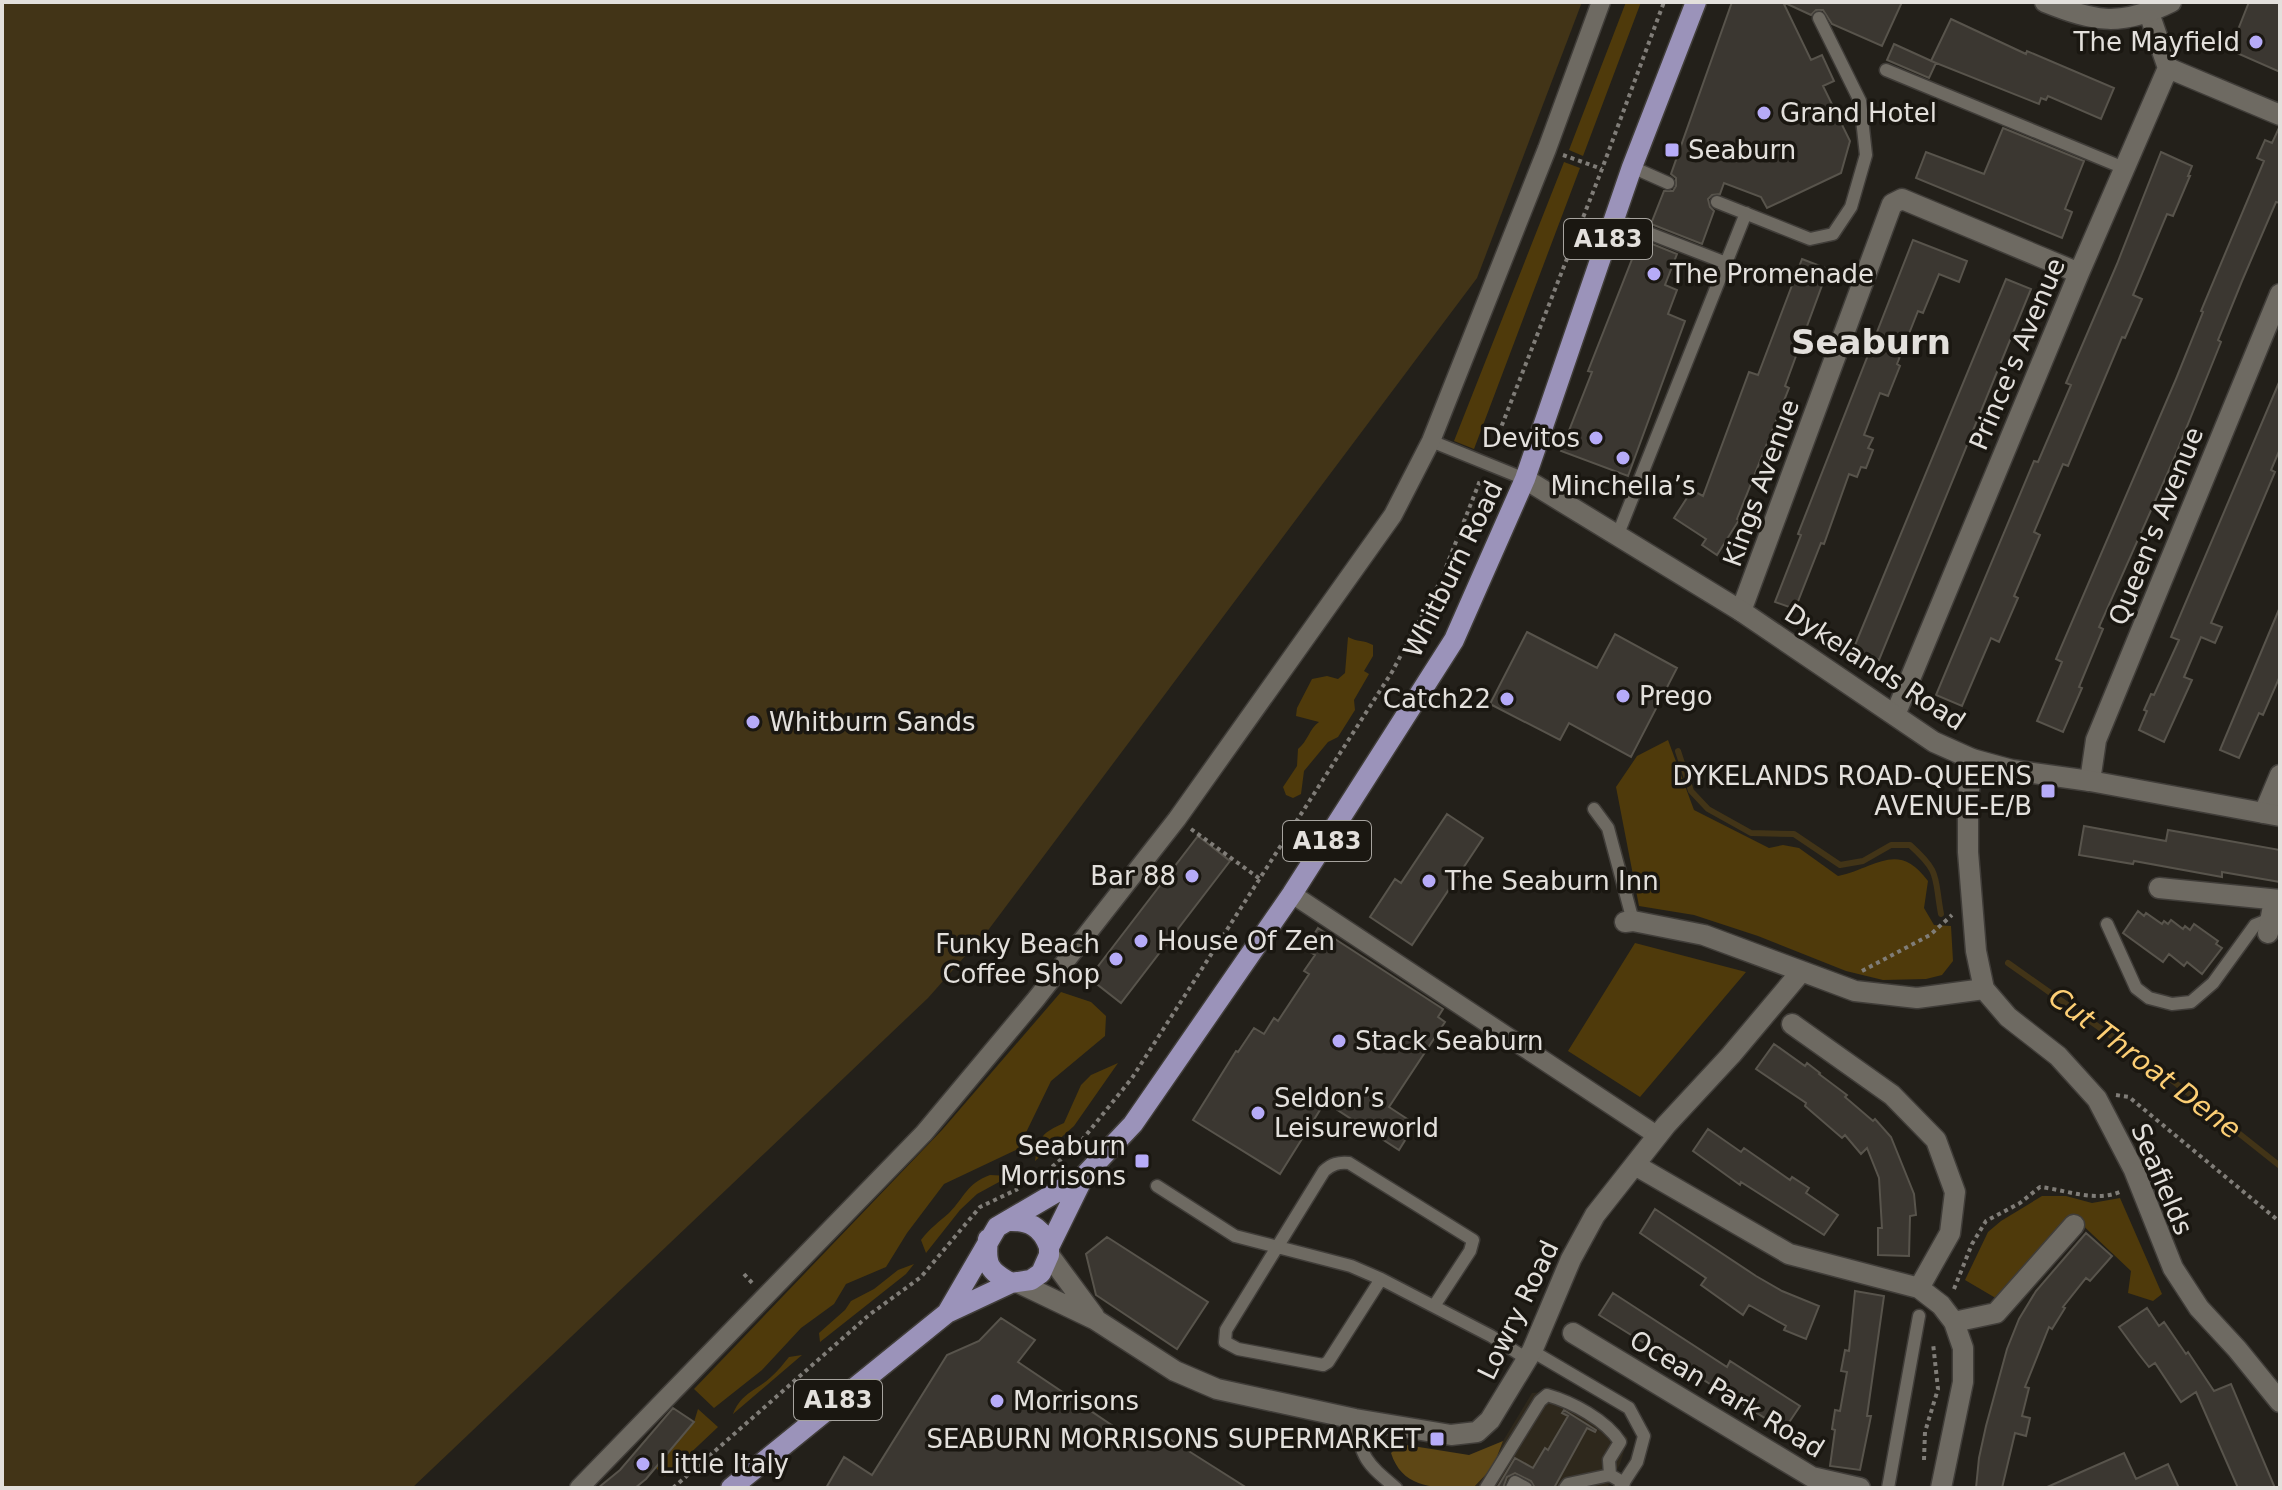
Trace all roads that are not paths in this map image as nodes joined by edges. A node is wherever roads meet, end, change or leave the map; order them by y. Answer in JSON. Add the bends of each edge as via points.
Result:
{"nodes":[{"id":1,"x":1601,"y":2,"type":"edge"},
{"id":2,"x":1696,"y":2,"type":"edge"},
{"id":3,"x":2045,"y":2,"type":"edge"},
{"id":4,"x":2171,"y":2,"type":"edge"},
{"id":5,"x":2149,"y":13,"type":"junction"},
{"id":6,"x":1819,"y":18,"type":"dead end"},
{"id":7,"x":2168,"y":68,"type":"junction"},
{"id":8,"x":1886,"y":70,"type":"dead end"},
{"id":9,"x":2280,"y":115,"type":"edge"},
{"id":10,"x":1632,"y":167,"type":"junction"},
{"id":11,"x":2124,"y":168,"type":"junction"},
{"id":12,"x":1668,"y":183,"type":"dead end"},
{"id":13,"x":1717,"y":202,"type":"dead end"},
{"id":14,"x":1746,"y":213,"type":"junction"},
{"id":15,"x":1615,"y":220,"type":"junction"},
{"id":16,"x":1726,"y":263,"type":"junction"},
{"id":17,"x":2079,"y":273,"type":"junction"},
{"id":18,"x":2280,"y":294,"type":"edge"},
{"id":19,"x":1431,"y":441,"type":"junction"},
{"id":20,"x":1525,"y":479,"type":"junction"},
{"id":21,"x":1618,"y":534,"type":"junction"},
{"id":22,"x":1741,"y":611,"type":"junction"},
{"id":23,"x":1895,"y":715,"type":"junction"},
{"id":24,"x":1972,"y":759,"type":"junction"},
{"id":25,"x":2280,"y":775,"type":"edge"},
{"id":26,"x":2090,"y":781,"type":"junction"},
{"id":27,"x":1594,"y":809,"type":"dead end"},
{"id":28,"x":2272,"y":814,"type":"edge"},
{"id":29,"x":2159,"y":888,"type":"dead end"},
{"id":30,"x":1292,"y":894,"type":"junction"},
{"id":31,"x":2273,"y":913,"type":"edge"},
{"id":32,"x":1629,"y":921,"type":"joint"},
{"id":33,"x":2107,"y":924,"type":"dead end"},
{"id":34,"x":1800,"y":973,"type":"junction"},
{"id":35,"x":1984,"y":989,"type":"junction"},
{"id":36,"x":1792,"y":1024,"type":"dead end"},
{"id":37,"x":1658,"y":1136,"type":"junction"},
{"id":38,"x":1635,"y":1165,"type":"junction"},
{"id":39,"x":1084,"y":1176,"type":"junction"},
{"id":40,"x":1157,"y":1186,"type":"dead end"},
{"id":41,"x":1008,"y":1221,"type":"junction"},
{"id":42,"x":2074,"y":1225,"type":"dead end"},
{"id":43,"x":988,"y":1239,"type":"junction"},
{"id":44,"x":1277,"y":1248,"type":"junction"},
{"id":45,"x":1049,"y":1251,"type":"junction"},
{"id":46,"x":1381,"y":1279,"type":"junction"},
{"id":47,"x":1015,"y":1283,"type":"junction"},
{"id":48,"x":1919,"y":1288,"type":"junction"},
{"id":49,"x":1434,"y":1306,"type":"junction"},
{"id":50,"x":947,"y":1313,"type":"junction"},
{"id":51,"x":1919,"y":1316,"type":"dead end"},
{"id":52,"x":1096,"y":1320,"type":"junction"},
{"id":53,"x":1954,"y":1322,"type":"junction"},
{"id":54,"x":1573,"y":1333,"type":"dead end"},
{"id":55,"x":1529,"y":1355,"type":"junction"},
{"id":56,"x":2280,"y":1402,"type":"edge"},
{"id":57,"x":1355,"y":1419,"type":"junction"},
{"id":58,"x":1610,"y":1475,"type":"junction"},
{"id":59,"x":1622,"y":1485,"type":"edge"},
{"id":60,"x":579,"y":1488,"type":"edge"},
{"id":61,"x":731,"y":1488,"type":"edge"},
{"id":62,"x":1396,"y":1488,"type":"edge"},
{"id":63,"x":1486,"y":1488,"type":"edge"},
{"id":64,"x":1512,"y":1488,"type":"edge"},
{"id":65,"x":1526,"y":1488,"type":"edge"},
{"id":66,"x":1565,"y":1488,"type":"edge"},
{"id":67,"x":1860,"y":1488,"type":"edge"},
{"id":68,"x":1888,"y":1488,"type":"edge"},
{"id":69,"x":1941,"y":1488,"type":"edge"}],
"edges":[{"from":1,"to":19,"type":"street"},
{"from":2,"to":10,"type":"main road","name":"Whitburn Road","number":"A183"},
{"from":3,"to":5,"type":"street","via":[[2090,19],[2118,21]]},
{"from":4,"to":5,"type":"street"},
{"from":5,"to":7,"type":"street"},
{"from":6,"to":14,"type":"lane","via":[[1860,101],[1866,155],[1851,207],[1833,234],[1810,239]]},
{"from":7,"to":9,"type":"street"},
{"from":7,"to":11,"type":"street","name":"Prince's Avenue"},
{"from":8,"to":11,"type":"lane"},
{"from":10,"to":12,"type":"lane"},
{"from":10,"to":15,"type":"main road","name":"Whitburn Road","number":"A183"},
{"from":11,"to":17,"type":"street","name":"Prince's Avenue"},
{"from":13,"to":14,"type":"lane"},
{"from":14,"to":16,"type":"lane"},
{"from":15,"to":16,"type":"lane"},
{"from":15,"to":20,"type":"main road","name":"Whitburn Road","number":"A183"},
{"from":16,"to":21,"type":"lane"},
{"from":17,"to":22,"type":"street","name":"Kings Avenue","via":[[1902,199],[1892,204]]},
{"from":17,"to":23,"type":"street","name":"Prince's Avenue"},
{"from":18,"to":26,"type":"street","name":"Queen's Avenue","via":[[2096,740]]},
{"from":19,"to":20,"type":"lane"},
{"from":19,"to":60,"type":"street","via":[[1393,515],[1177,819],[1036,999],[924,1133]]},
{"from":20,"to":21,"type":"street","name":"Dykelands Road"},
{"from":20,"to":30,"type":"main road","name":"Whitburn Road","number":"A183","via":[[1454,640]]},
{"from":21,"to":22,"type":"street","name":"Dykelands Road"},
{"from":22,"to":23,"type":"street","name":"Dykelands Road"},
{"from":23,"to":24,"type":"street","name":"Dykelands Road","via":[[1934,742]]},
{"from":24,"to":26,"type":"street","name":"Dykelands Road"},
{"from":24,"to":35,"type":"street","via":[[1972,897]]},
{"from":25,"to":28,"type":"street"},
{"from":26,"to":28,"type":"street","name":"Dykelands Road"},
{"from":27,"to":32,"type":"lane","via":[[1608,828]]},
{"from":29,"to":31,"type":"street"},
{"from":30,"to":37,"type":"street"},
{"from":30,"to":39,"type":"main road","name":"Whitburn Road","number":"A183","via":[[1133,1124]]},
{"from":31,"to":33,"type":"lane","via":[[2255,925],[2213,983],[2191,1002],[2172,1004],[2136,988]]},
{"from":32,"to":34,"type":"street","via":[[1704,935]]},
{"from":34,"to":35,"type":"street","via":[[1855,991],[1917,998]]},
{"from":34,"to":37,"type":"street","name":"Lowry Road"},
{"from":35,"to":56,"type":"street","name":"Seafields","via":[[2097,1099],[2134,1170],[2173,1268],[2199,1308]]},
{"from":36,"to":48,"type":"street","via":[[1892,1095],[1936,1140],[1955,1192],[1950,1233]]},
{"from":37,"to":38,"type":"street","name":"Lowry Road"},
{"from":38,"to":48,"type":"street","via":[[1789,1254]]},
{"from":38,"to":55,"type":"street","name":"Lowry Road","via":[[1595,1215]]},
{"from":39,"to":41,"type":"main road","number":"A183"},
{"from":39,"to":45,"type":"main road","number":"A183"},
{"from":40,"to":44,"type":"lane","via":[[1235,1236]]},
{"from":41,"to":43,"type":"main road","number":"A183"},
{"from":41,"to":45,"type":"main road","via":[[1035,1225]]},
{"from":42,"to":53,"type":"street","via":[[1996,1313]]},
{"from":43,"to":47,"type":"main road","via":[[986,1259],[994,1274]]},
{"from":43,"to":50,"type":"main road","number":"A183"},
{"from":44,"to":46,"type":"lane"},
{"from":44,"to":46,"type":"lane","via":[[1226,1330],[1225,1342],[1233,1347],[1323,1365]]},
{"from":44,"to":49,"type":"lane","via":[[1324,1171],[1332,1164],[1349,1163],[1473,1240]]},
{"from":45,"to":47,"type":"main road","number":"A183","via":[[1041,1273]]},
{"from":45,"to":52,"type":"street","name":"Lowry Road"},
{"from":46,"to":49,"type":"lane"},
{"from":47,"to":50,"type":"main road","number":"A183"},
{"from":47,"to":52,"type":"street","name":"Lowry Road"},
{"from":48,"to":53,"type":"street"},
{"from":49,"to":55,"type":"lane"},
{"from":50,"to":61,"type":"main road","number":"A183"},
{"from":51,"to":68,"type":"lane"},
{"from":52,"to":57,"type":"street","name":"Lowry Road","via":[[1175,1371],[1217,1389]]},
{"from":53,"to":69,"type":"street","via":[[1963,1348],[1963,1382]]},
{"from":54,"to":67,"type":"street","name":"Ocean Park Road","via":[[1812,1477]]},
{"from":55,"to":57,"type":"street","name":"Lowry Road","via":[[1490,1420],[1477,1432],[1451,1435]]},
{"from":55,"to":59,"type":"lane","via":[[1629,1408],[1644,1436],[1637,1462]]},
{"from":57,"to":62,"type":"lane","via":[[1361,1452]]},
{"from":58,"to":59,"type":"lane"},
{"from":58,"to":63,"type":"lane","via":[[1609,1460],[1620,1442],[1612,1429],[1547,1395]]},
{"from":58,"to":66,"type":"lane"},
{"from":64,"to":65,"type":"lane","via":[[1515,1482]]}]}
